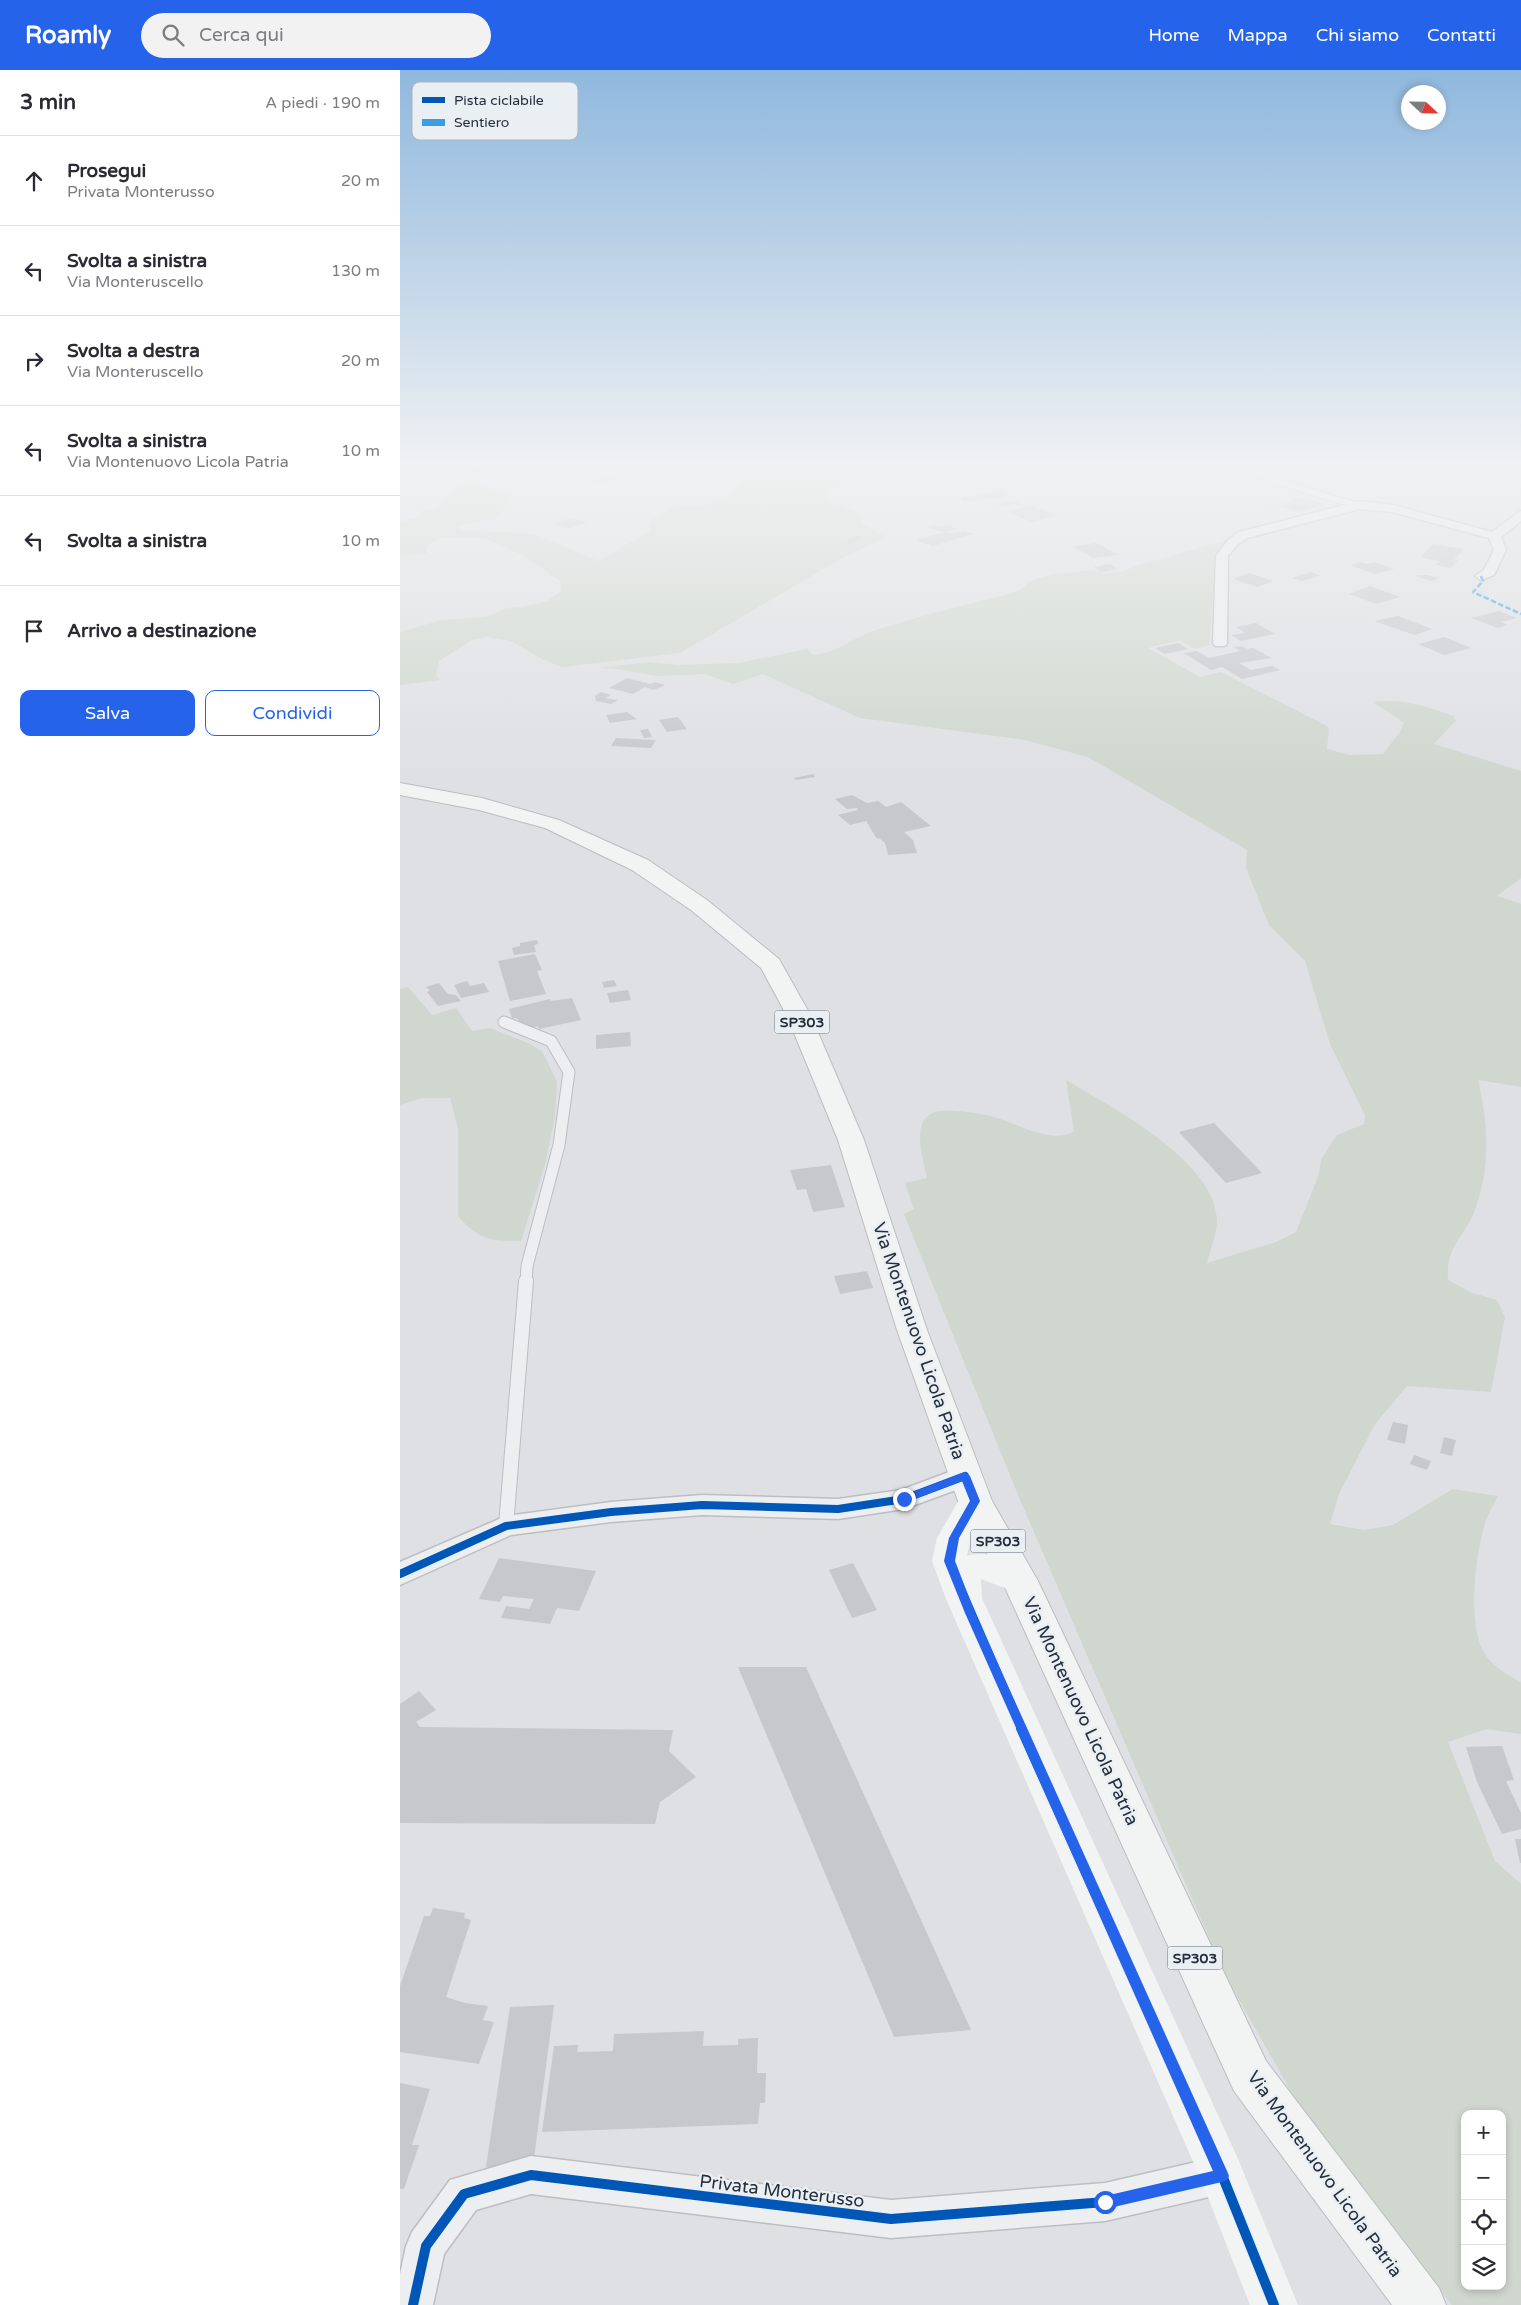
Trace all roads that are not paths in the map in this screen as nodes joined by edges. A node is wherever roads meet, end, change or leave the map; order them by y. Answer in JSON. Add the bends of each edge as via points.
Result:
{"nodes":[{"id":1,"x":1222,"y":565,"type":"edge"},
{"id":2,"x":1492,"y":565,"type":"edge"},
{"id":3,"x":1481,"y":576,"type":"dead end"},
{"id":4,"x":1220,"y":643,"type":"dead end"},
{"id":5,"x":400,"y":789,"type":"edge"},
{"id":6,"x":504,"y":1022,"type":"dead end"},
{"id":7,"x":970,"y":1488,"type":"junction"},
{"id":8,"x":506,"y":1526,"type":"junction"},
{"id":9,"x":400,"y":1574,"type":"edge"},
{"id":10,"x":1020,"y":1581,"type":"junction"},
{"id":11,"x":964,"y":1599,"type":"junction"},
{"id":12,"x":1222,"y":2176,"type":"junction"},
{"id":13,"x":413,"y":2305,"type":"edge"},
{"id":14,"x":1274,"y":2305,"type":"edge"},
{"id":15,"x":1422,"y":2305,"type":"edge"}],
"edges":[{"from":1,"to":4,"type":"street"},
{"from":2,"to":3,"type":"street","via":[[1489,572]]},
{"from":5,"to":7,"type":"main road","name":"Via Montenuovo Licola Patria","number":"SP303","via":[[482,804],[552,824],[631,861],[699,905],[771,964],[799,1016],[851,1140],[912,1330]]},
{"from":6,"to":8,"type":"lane","via":[[551,1040],[569,1072],[559,1145],[527,1266]]},
{"from":7,"to":8,"type":"street","via":[[838,1508],[702,1505],[611,1512]]},
{"from":7,"to":10,"type":"main road","name":"Via Montenuovo Licola Patria","number":"SP303"},
{"from":7,"to":11,"type":"main road","via":[[950,1561]]},
{"from":8,"to":9,"type":"street"},
{"from":10,"to":11,"type":"main road","via":[[1001,1571],[977,1565],[967,1569]]},
{"from":10,"to":15,"type":"main road","name":"Via Montenuovo Licola Patria","number":"SP303","via":[[1250,2076]]},
{"from":11,"to":12,"type":"main road"},
{"from":12,"to":13,"type":"street","name":"Privata Monterusso","via":[[1105,2202],[891,2219],[530,2175],[464,2194],[426,2246]]},
{"from":12,"to":14,"type":"main road"}]}
